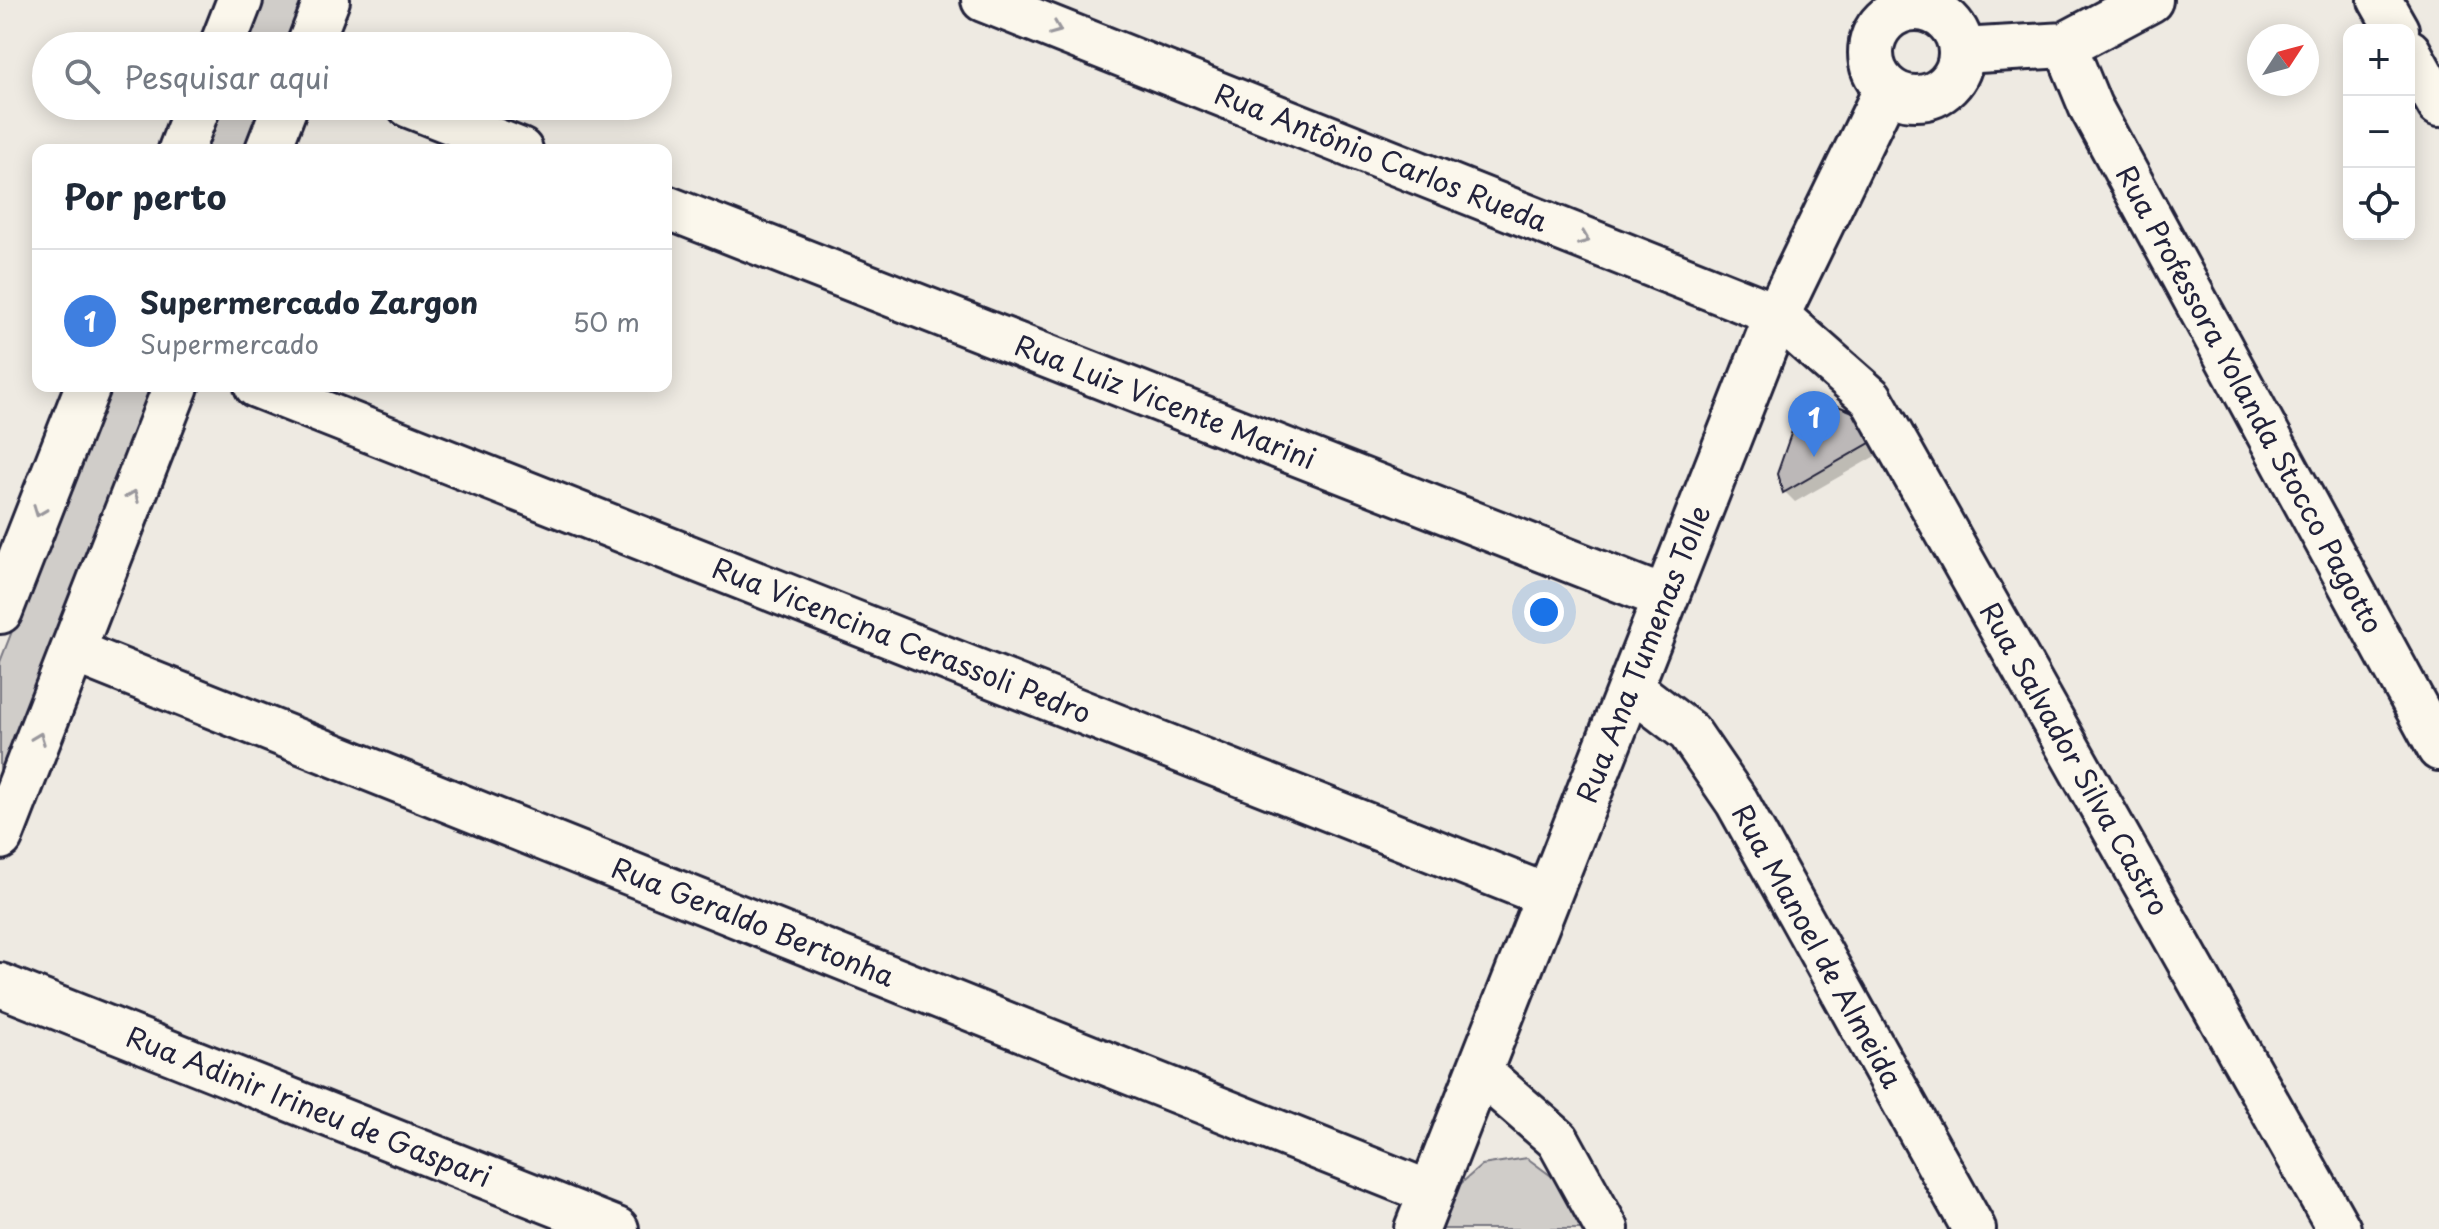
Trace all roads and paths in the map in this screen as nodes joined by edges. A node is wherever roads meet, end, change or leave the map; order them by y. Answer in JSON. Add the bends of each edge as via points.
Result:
{"nodes":[{"id":1,"x":240,"y":0,"type":"edge"},
{"id":2,"x":327,"y":0,"type":"edge"},
{"id":3,"x":983,"y":0,"type":"edge"},
{"id":4,"x":2150,"y":0,"type":"edge"},
{"id":5,"x":2380,"y":0,"type":"edge"},
{"id":6,"x":1900,"y":5,"type":"edge"},
{"id":7,"x":2394,"y":24,"type":"edge"},
{"id":8,"x":227,"y":32,"type":"edge"},
{"id":9,"x":314,"y":32,"type":"edge"},
{"id":10,"x":2065,"y":45,"type":"junction"},
{"id":11,"x":1961,"y":51,"type":"junction"},
{"id":12,"x":2415,"y":62,"type":"edge"},
{"id":13,"x":1887,"y":88,"type":"junction"},
{"id":14,"x":2439,"y":105,"type":"edge"},
{"id":15,"x":193,"y":120,"type":"edge"},
{"id":16,"x":280,"y":120,"type":"edge"},
{"id":17,"x":445,"y":120,"type":"edge"},
{"id":18,"x":183,"y":144,"type":"edge"},
{"id":19,"x":270,"y":144,"type":"edge"},
{"id":20,"x":506,"y":144,"type":"edge"},
{"id":21,"x":672,"y":209,"type":"edge"},
{"id":22,"x":1777,"y":315,"type":"junction"},
{"id":23,"x":86,"y":392,"type":"edge"},
{"id":24,"x":174,"y":392,"type":"edge"},
{"id":25,"x":271,"y":392,"type":"edge"},
{"id":26,"x":1665,"y":598,"type":"junction"},
{"id":27,"x":0,"y":611,"type":"edge"},
{"id":28,"x":73,"y":651,"type":"junction"},
{"id":29,"x":1630,"y":687,"type":"junction"},
{"id":30,"x":2439,"y":749,"type":"edge"},
{"id":31,"x":0,"y":837,"type":"edge"},
{"id":32,"x":1548,"y":896,"type":"junction"},
{"id":33,"x":0,"y":985,"type":"edge"},
{"id":34,"x":1479,"y":1071,"type":"junction"},
{"id":35,"x":1424,"y":1211,"type":"edge"},
{"id":36,"x":617,"y":1229,"type":"edge"},
{"id":37,"x":1607,"y":1229,"type":"edge"},
{"id":38,"x":1974,"y":1229,"type":"edge"},
{"id":39,"x":2339,"y":1229,"type":"edge"}],
"edges":[{"from":1,"to":8,"type":"street"},
{"from":2,"to":9,"type":"street"},
{"from":3,"to":22,"type":"street","name":"Rua Antônio Carlos Rueda","one_way":true},
{"from":4,"to":10,"type":"street"},
{"from":5,"to":7,"type":"street"},
{"from":6,"to":11,"type":"street","via":[[1938,14],[1958,36]]},
{"from":6,"to":13,"type":"street","via":[[1883,21],[1871,48],[1871,63]]},
{"from":10,"to":11,"type":"street"},
{"from":10,"to":30,"type":"street","name":"Rua Professora Yolanda Stocco Pagotto","via":[[2090,106]]},
{"from":11,"to":13,"type":"street","via":[[1953,79],[1930,97],[1899,96]]},
{"from":12,"to":14,"type":"street"},
{"from":13,"to":22,"type":"street","name":"Rua Ana Tumenas Tolle"},
{"from":15,"to":18,"type":"street"},
{"from":16,"to":19,"type":"street"},
{"from":17,"to":20,"type":"street"},
{"from":21,"to":26,"type":"street","name":"Rua Luiz Vicente Marini"},
{"from":22,"to":26,"type":"street","name":"Rua Ana Tumenas Tolle"},
{"from":22,"to":39,"type":"street","name":"Rua Salvador Silva Castro","via":[[1871,398]]},
{"from":23,"to":27,"type":"street","one_way":true},
{"from":28,"to":24,"type":"street","one_way":true},
{"from":25,"to":32,"type":"street","name":"Rua Vicencina Cerassoli Pedro"},
{"from":26,"to":29,"type":"street","name":"Rua Ana Tumenas Tolle"},
{"from":31,"to":28,"type":"street","one_way":true},
{"from":28,"to":35,"type":"street","name":"Rua Geraldo Bertonha"},
{"from":29,"to":32,"type":"street","name":"Rua Ana Tumenas Tolle"},
{"from":29,"to":38,"type":"street","name":"Rua Manoel de Almeida","via":[[1689,732],[1737,802]]},
{"from":32,"to":34,"type":"street","name":"Rua Ana Tumenas Tolle"},
{"from":33,"to":36,"type":"street","name":"Rua Adinir Irineu de Gaspari"},
{"from":34,"to":35,"type":"street","name":"Rua Ana Tumenas Tolle"},
{"from":34,"to":37,"type":"street","via":[[1558,1140]]}]}
